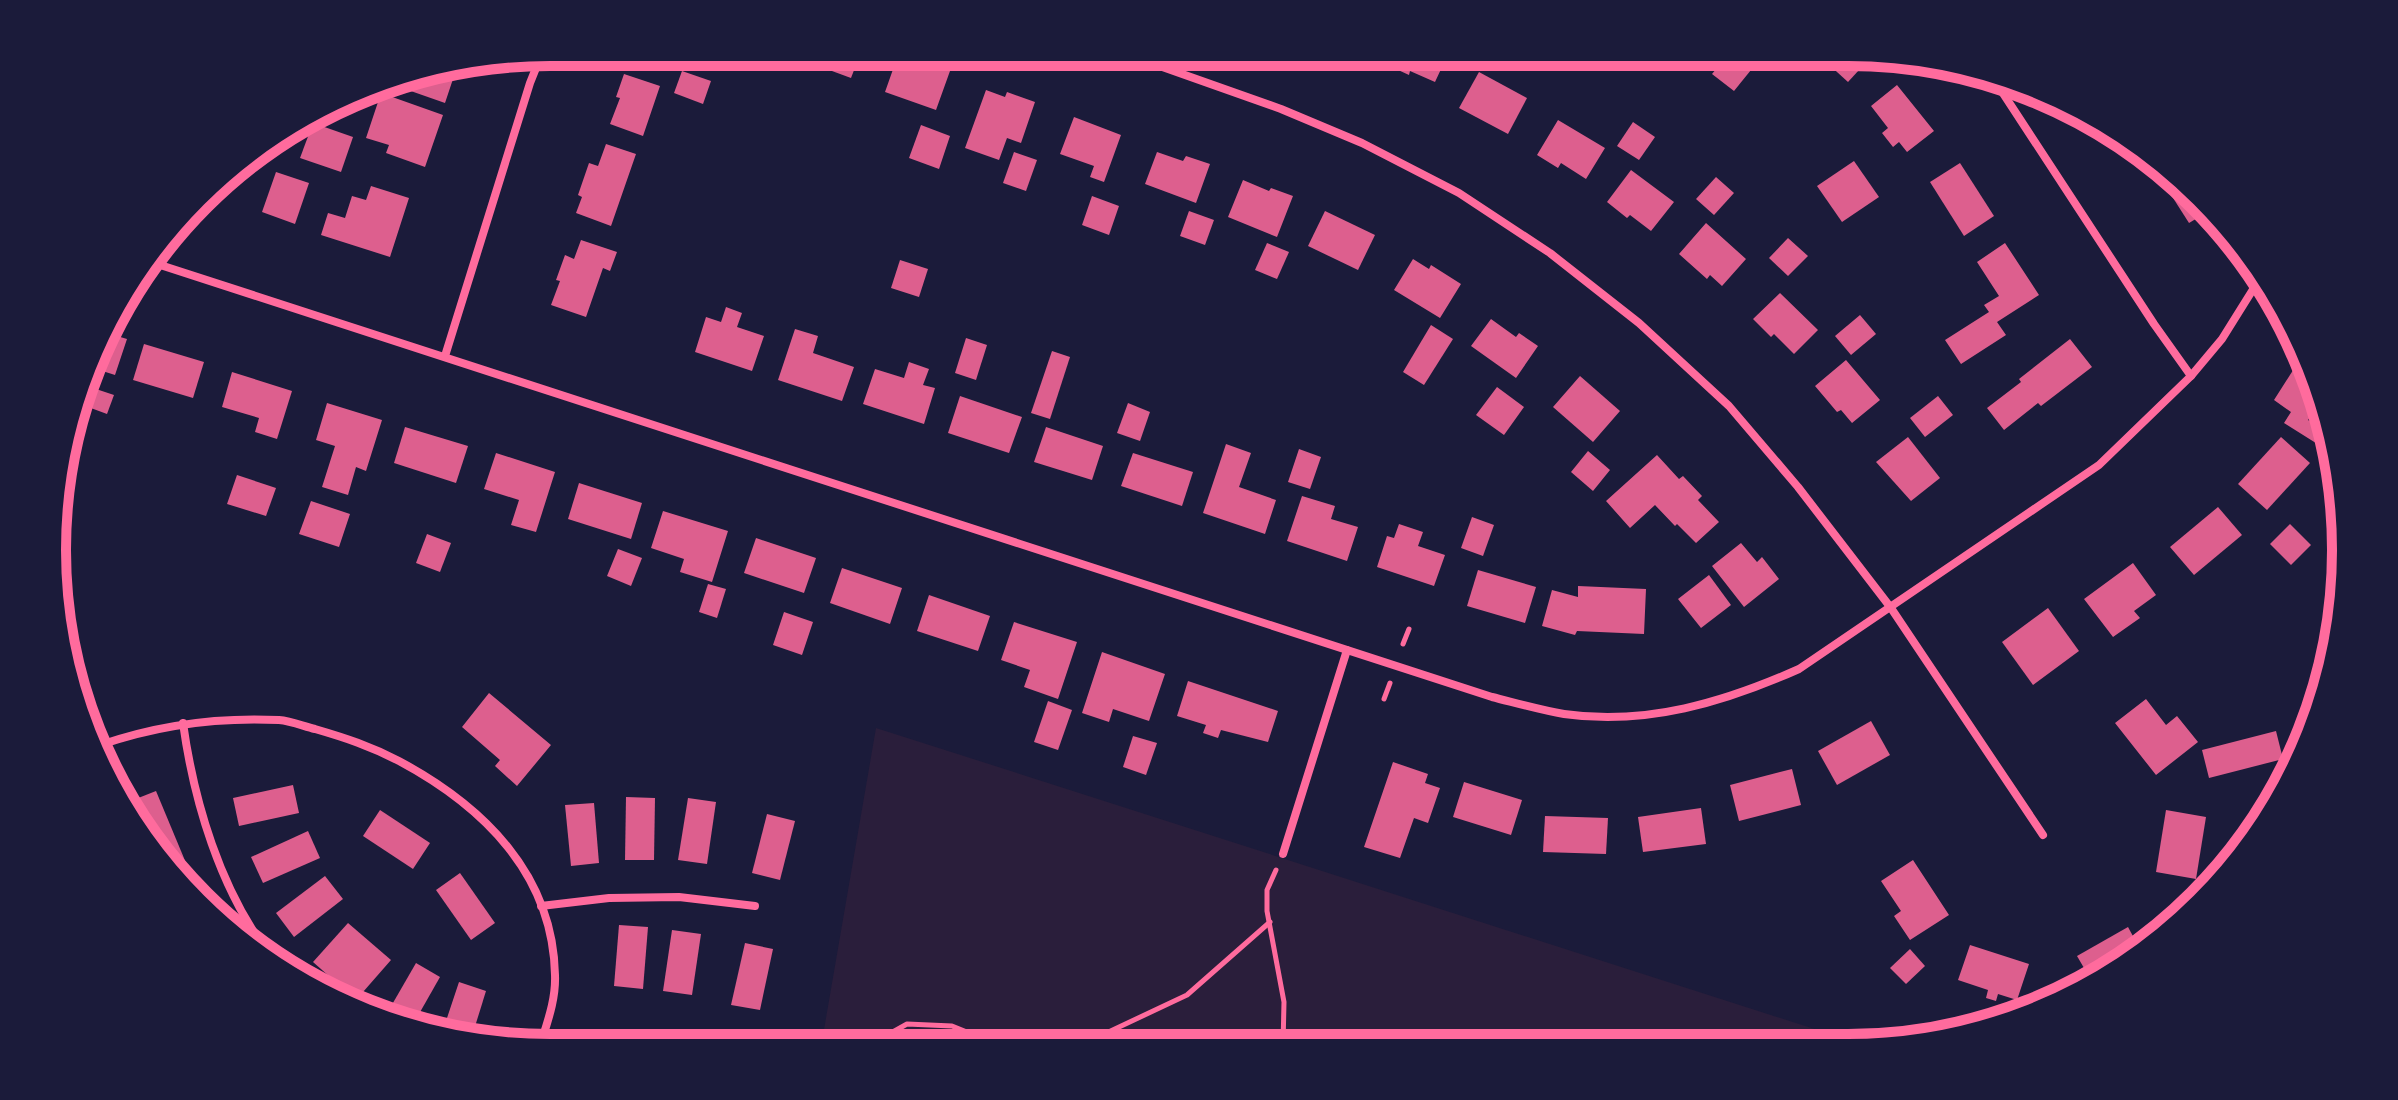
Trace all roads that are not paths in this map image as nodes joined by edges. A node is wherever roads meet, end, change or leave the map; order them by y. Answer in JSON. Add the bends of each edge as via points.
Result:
{"nodes":[{"id":1,"x":537,"y":66,"type":"edge"},
{"id":2,"x":1160,"y":66,"type":"edge"},
{"id":3,"x":2002,"y":91,"type":"edge"},
{"id":4,"x":159,"y":265,"type":"edge"},
{"id":5,"x":2254,"y":288,"type":"edge"},
{"id":6,"x":445,"y":356,"type":"junction"},
{"id":7,"x":2191,"y":376,"type":"junction"},
{"id":8,"x":1891,"y":608,"type":"junction"},
{"id":9,"x":1347,"y":650,"type":"junction"},
{"id":10,"x":183,"y":723,"type":"junction"},
{"id":11,"x":107,"y":743,"type":"edge"},
{"id":12,"x":2043,"y":835,"type":"dead end"},
{"id":13,"x":1283,"y":854,"type":"road end"},
{"id":14,"x":541,"y":906,"type":"junction"},
{"id":15,"x":755,"y":906,"type":"dead end"},
{"id":16,"x":258,"y":936,"type":"edge"},
{"id":17,"x":544,"y":1034,"type":"edge"}],
"edges":[{"from":1,"to":6,"type":"street"},
{"from":2,"to":8,"type":"street","via":[[1362,143],[1459,193],[1550,253],[1639,323],[1729,406]]},
{"from":3,"to":7,"type":"street"},
{"from":4,"to":6,"type":"street"},
{"from":5,"to":7,"type":"street"},
{"from":6,"to":9,"type":"street"},
{"from":7,"to":8,"type":"street","via":[[2099,465]]},
{"from":8,"to":9,"type":"street","via":[[1799,669],[1749,691],[1689,709],[1632,717],[1566,714],[1492,697]]},
{"from":8,"to":12,"type":"street"},
{"from":9,"to":13,"type":"street"},
{"from":10,"to":11,"type":"street"},
{"from":10,"to":14,"type":"street","via":[[282,720],[364,743],[430,777],[481,816],[521,861]]},
{"from":10,"to":16,"type":"street","via":[[207,828],[235,899]]},
{"from":14,"to":15,"type":"street","via":[[679,897]]},
{"from":14,"to":17,"type":"street","via":[[555,976]]}]}
